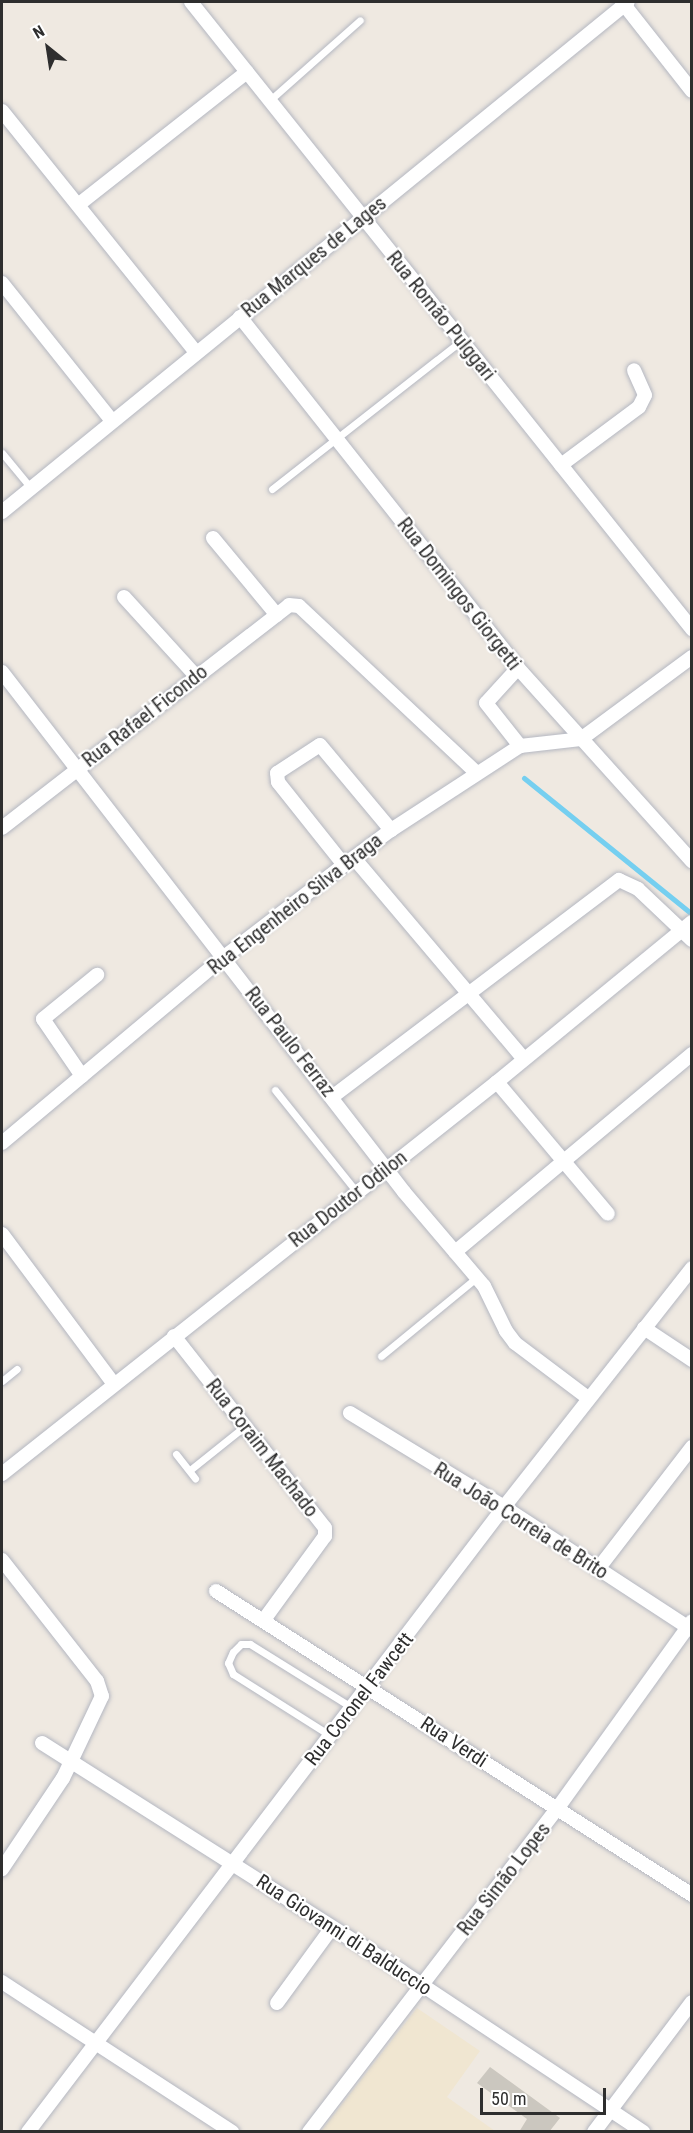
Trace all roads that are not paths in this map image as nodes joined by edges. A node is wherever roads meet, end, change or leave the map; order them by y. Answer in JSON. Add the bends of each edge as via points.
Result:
{"nodes":[{"id":1,"x":191,"y":2,"type":"edge"},
{"id":2,"x":624,"y":2,"type":"edge"},
{"id":3,"x":360,"y":20,"type":"dead end"},
{"id":4,"x":248,"y":72,"type":"junction"},
{"id":5,"x":692,"y":91,"type":"edge"},
{"id":6,"x":270,"y":100,"type":"junction"},
{"id":7,"x":2,"y":111,"type":"edge"},
{"id":8,"x":78,"y":205,"type":"junction"},
{"id":9,"x":363,"y":218,"type":"junction"},
{"id":10,"x":2,"y":283,"type":"edge"},
{"id":11,"x":240,"y":317,"type":"junction"},
{"id":12,"x":461,"y":341,"type":"junction"},
{"id":13,"x":196,"y":352,"type":"junction"},
{"id":14,"x":634,"y":370,"type":"dead end"},
{"id":15,"x":112,"y":421,"type":"junction"},
{"id":16,"x":337,"y":440,"type":"junction"},
{"id":17,"x":2,"y":453,"type":"edge"},
{"id":18,"x":561,"y":465,"type":"junction"},
{"id":19,"x":31,"y":488,"type":"junction"},
{"id":20,"x":272,"y":489,"type":"dead end"},
{"id":21,"x":2,"y":512,"type":"edge"},
{"id":22,"x":213,"y":538,"type":"dead end"},
{"id":23,"x":124,"y":597,"type":"dead end"},
{"id":24,"x":277,"y":615,"type":"junction"},
{"id":25,"x":692,"y":629,"type":"edge"},
{"id":26,"x":692,"y":657,"type":"edge"},
{"id":27,"x":518,"y":669,"type":"junction"},
{"id":28,"x":2,"y":672,"type":"edge"},
{"id":29,"x":196,"y":676,"type":"junction"},
{"id":30,"x":581,"y":739,"type":"junction"},
{"id":31,"x":520,"y":746,"type":"junction"},
{"id":32,"x":76,"y":769,"type":"junction"},
{"id":33,"x":477,"y":773,"type":"junction"},
{"id":34,"x":2,"y":828,"type":"edge"},
{"id":35,"x":391,"y":830,"type":"junction"},
{"id":36,"x":692,"y":861,"type":"edge"},
{"id":37,"x":349,"y":862,"type":"junction"},
{"id":38,"x":686,"y":926,"type":"edge"},
{"id":39,"x":692,"y":940,"type":"edge"},
{"id":40,"x":224,"y":957,"type":"junction"},
{"id":41,"x":97,"y":975,"type":"dead end"},
{"id":42,"x":469,"y":992,"type":"junction"},
{"id":43,"x":692,"y":1054,"type":"edge"},
{"id":44,"x":524,"y":1059,"type":"junction"},
{"id":45,"x":82,"y":1076,"type":"junction"},
{"id":46,"x":497,"y":1082,"type":"junction"},
{"id":47,"x":276,"y":1090,"type":"dead end"},
{"id":48,"x":332,"y":1097,"type":"junction"},
{"id":49,"x":2,"y":1143,"type":"edge"},
{"id":50,"x":562,"y":1161,"type":"junction"},
{"id":51,"x":387,"y":1168,"type":"junction"},
{"id":52,"x":356,"y":1191,"type":"junction"},
{"id":53,"x":608,"y":1214,"type":"dead end"},
{"id":54,"x":2,"y":1234,"type":"edge"},
{"id":55,"x":454,"y":1252,"type":"junction"},
{"id":56,"x":692,"y":1268,"type":"edge"},
{"id":57,"x":476,"y":1278,"type":"junction"},
{"id":58,"x":644,"y":1328,"type":"junction"},
{"id":59,"x":174,"y":1336,"type":"junction"},
{"id":60,"x":381,"y":1356,"type":"dead end"},
{"id":61,"x":692,"y":1360,"type":"edge"},
{"id":62,"x":17,"y":1369,"type":"dead end"},
{"id":63,"x":2,"y":1381,"type":"edge"},
{"id":64,"x":114,"y":1384,"type":"junction"},
{"id":65,"x":588,"y":1398,"type":"junction"},
{"id":66,"x":350,"y":1413,"type":"dead end"},
{"id":67,"x":245,"y":1426,"type":"junction"},
{"id":68,"x":692,"y":1447,"type":"edge"},
{"id":69,"x":176,"y":1454,"type":"dead end"},
{"id":70,"x":190,"y":1470,"type":"junction"},
{"id":71,"x":2,"y":1474,"type":"edge"},
{"id":72,"x":195,"y":1478,"type":"dead end"},
{"id":73,"x":504,"y":1507,"type":"junction"},
{"id":74,"x":2,"y":1560,"type":"edge"},
{"id":75,"x":598,"y":1569,"type":"junction"},
{"id":76,"x":216,"y":1591,"type":"dead end"},
{"id":77,"x":263,"y":1621,"type":"junction"},
{"id":78,"x":690,"y":1626,"type":"edge"},
{"id":79,"x":370,"y":1686,"type":"junction"},
{"id":80,"x":353,"y":1708,"type":"junction"},
{"id":81,"x":331,"y":1736,"type":"junction"},
{"id":82,"x":42,"y":1743,"type":"dead end"},
{"id":83,"x":72,"y":1761,"type":"junction"},
{"id":84,"x":557,"y":1809,"type":"junction"},
{"id":85,"x":231,"y":1863,"type":"junction"},
{"id":86,"x":2,"y":1869,"type":"edge"},
{"id":87,"x":692,"y":1895,"type":"edge"},
{"id":88,"x":332,"y":1929,"type":"junction"},
{"id":89,"x":2,"y":1982,"type":"edge"},
{"id":90,"x":422,"y":1985,"type":"junction"},
{"id":91,"x":692,"y":2002,"type":"edge"},
{"id":92,"x":276,"y":2003,"type":"dead end"},
{"id":93,"x":95,"y":2044,"type":"junction"},
{"id":94,"x":610,"y":2110,"type":"junction"},
{"id":95,"x":28,"y":2132,"type":"edge"},
{"id":96,"x":232,"y":2132,"type":"edge"},
{"id":97,"x":309,"y":2132,"type":"edge"},
{"id":98,"x":594,"y":2132,"type":"edge"},
{"id":99,"x":643,"y":2132,"type":"edge"}],
"edges":[{"from":1,"to":4,"type":"street","name":"Rua Romão Pulggari"},
{"from":2,"to":5,"type":"street"},
{"from":2,"to":9,"type":"street","name":"Rua Marques de Lages"},
{"from":3,"to":6,"type":"lane"},
{"from":4,"to":6,"type":"street","name":"Rua Romão Pulggari"},
{"from":4,"to":8,"type":"street"},
{"from":6,"to":9,"type":"street","name":"Rua Romão Pulggari"},
{"from":7,"to":8,"type":"street"},
{"from":8,"to":13,"type":"street"},
{"from":9,"to":11,"type":"street","name":"Rua Marques de Lages"},
{"from":9,"to":12,"type":"street","name":"Rua Romão Pulggari"},
{"from":10,"to":15,"type":"street"},
{"from":11,"to":13,"type":"street","name":"Rua Marques de Lages"},
{"from":11,"to":16,"type":"street","name":"Rua Domingos Giorgetti"},
{"from":12,"to":16,"type":"lane"},
{"from":12,"to":18,"type":"street","name":"Rua Romão Pulggari"},
{"from":13,"to":15,"type":"street","name":"Rua Marques de Lages"},
{"from":14,"to":18,"type":"street","via":[[645,395],[639,407]]},
{"from":15,"to":19,"type":"street","name":"Rua Marques de Lages"},
{"from":16,"to":20,"type":"lane"},
{"from":16,"to":27,"type":"street","name":"Rua Domingos Giorgetti"},
{"from":17,"to":19,"type":"lane"},
{"from":18,"to":25,"type":"street","name":"Rua Romão Pulggari"},
{"from":19,"to":21,"type":"street","name":"Rua Marques de Lages"},
{"from":22,"to":24,"type":"street"},
{"from":23,"to":29,"type":"street"},
{"from":24,"to":29,"type":"street","name":"Rua Rafael Ficondo"},
{"from":24,"to":33,"type":"street","name":"Rua Rafael Ficondo","via":[[289,605],[299,606]]},
{"from":26,"to":30,"type":"street"},
{"from":27,"to":30,"type":"street","name":"Rua Domingos Giorgetti"},
{"from":27,"to":31,"type":"street","via":[[488,698],[486,707]]},
{"from":28,"to":32,"type":"street","name":"Rua Paulo Ferraz"},
{"from":29,"to":32,"type":"street","name":"Rua Rafael Ficondo"},
{"from":30,"to":31,"type":"street"},
{"from":30,"to":36,"type":"street","name":"Rua Domingos Giorgetti"},
{"from":31,"to":33,"type":"street","name":"Rua Engenheiro Silva Braga"},
{"from":32,"to":34,"type":"street","name":"Rua Rafael Ficondo"},
{"from":32,"to":40,"type":"street","name":"Rua Paulo Ferraz"},
{"from":33,"to":35,"type":"street","name":"Rua Engenheiro Silva Braga"},
{"from":35,"to":37,"type":"street","name":"Rua Engenheiro Silva Braga"},
{"from":35,"to":37,"type":"street","via":[[320,745],[277,773],[278,782]]},
{"from":37,"to":40,"type":"street","name":"Rua Engenheiro Silva Braga"},
{"from":37,"to":42,"type":"street"},
{"from":38,"to":39,"type":"street"},
{"from":38,"to":42,"type":"street","via":[[626,882],[609,885]]},
{"from":38,"to":44,"type":"street","name":"Rua Doutor Odilon"},
{"from":40,"to":45,"type":"street","name":"Rua Engenheiro Silva Braga"},
{"from":40,"to":48,"type":"street","name":"Rua Paulo Ferraz"},
{"from":41,"to":45,"type":"street","via":[[44,1019]]},
{"from":42,"to":44,"type":"street"},
{"from":42,"to":48,"type":"street"},
{"from":43,"to":50,"type":"street"},
{"from":44,"to":46,"type":"street","name":"Rua Doutor Odilon"},
{"from":45,"to":49,"type":"street","name":"Rua Engenheiro Silva Braga"},
{"from":46,"to":50,"type":"street"},
{"from":46,"to":51,"type":"street","name":"Rua Doutor Odilon"},
{"from":47,"to":52,"type":"lane"},
{"from":48,"to":51,"type":"street","name":"Rua Paulo Ferraz"},
{"from":50,"to":53,"type":"street"},
{"from":50,"to":55,"type":"street"},
{"from":51,"to":52,"type":"street","name":"Rua Doutor Odilon"},
{"from":51,"to":55,"type":"street","name":"Rua Paulo Ferraz"},
{"from":52,"to":59,"type":"street","name":"Rua Doutor Odilon"},
{"from":54,"to":64,"type":"street"},
{"from":55,"to":57,"type":"street","name":"Rua Paulo Ferraz"},
{"from":56,"to":58,"type":"street","name":"Rua Coronel Fawcett"},
{"from":57,"to":60,"type":"lane"},
{"from":57,"to":65,"type":"street","name":"Rua Paulo Ferraz","via":[[515,1343]]},
{"from":58,"to":61,"type":"street"},
{"from":58,"to":65,"type":"street","name":"Rua Coronel Fawcett"},
{"from":59,"to":64,"type":"street","name":"Rua Doutor Odilon"},
{"from":59,"to":67,"type":"street","name":"Rua Coraim Machado"},
{"from":62,"to":63,"type":"lane"},
{"from":64,"to":71,"type":"street","name":"Rua Doutor Odilon"},
{"from":65,"to":73,"type":"street","name":"Rua Coronel Fawcett"},
{"from":66,"to":73,"type":"street","name":"Rua João Correia de Brito"},
{"from":67,"to":70,"type":"lane"},
{"from":67,"to":77,"type":"street","name":"Rua Coraim Machado","via":[[325,1528],[325,1536]]},
{"from":68,"to":75,"type":"street"},
{"from":69,"to":70,"type":"lane"},
{"from":70,"to":72,"type":"lane"},
{"from":73,"to":75,"type":"street","name":"Rua João Correia de Brito"},
{"from":73,"to":79,"type":"street","name":"Rua Coronel Fawcett"},
{"from":74,"to":83,"type":"street","via":[[101,1691],[102,1702]]},
{"from":75,"to":78,"type":"street","name":"Rua João Correia de Brito"},
{"from":76,"to":77,"type":"street","name":"Rua Verdi"},
{"from":77,"to":79,"type":"street","name":"Rua Verdi"},
{"from":78,"to":84,"type":"street","name":"Rua Simão Lopes"},
{"from":79,"to":80,"type":"street","name":"Rua Coronel Fawcett"},
{"from":79,"to":84,"type":"street","name":"Rua Verdi"},
{"from":80,"to":81,"type":"street","name":"Rua Coronel Fawcett"},
{"from":80,"to":81,"type":"lane","via":[[250,1644],[232,1652],[228,1663],[233,1674]]},
{"from":81,"to":85,"type":"street","name":"Rua Coronel Fawcett"},
{"from":82,"to":83,"type":"street","name":"Rua Giovanni di Balduccio","via":[[57,1756]]},
{"from":83,"to":85,"type":"street","name":"Rua Giovanni di Balduccio"},
{"from":83,"to":86,"type":"street"},
{"from":84,"to":87,"type":"street","name":"Rua Verdi"},
{"from":84,"to":90,"type":"street","name":"Rua Simão Lopes"},
{"from":85,"to":88,"type":"street","name":"Rua Giovanni di Balduccio"},
{"from":85,"to":93,"type":"street","name":"Rua Coronel Fawcett"},
{"from":88,"to":90,"type":"street","name":"Rua Giovanni di Balduccio"},
{"from":88,"to":92,"type":"street"},
{"from":89,"to":93,"type":"street"},
{"from":90,"to":94,"type":"street","name":"Rua Giovanni di Balduccio"},
{"from":90,"to":97,"type":"street","name":"Rua Simão Lopes"},
{"from":91,"to":94,"type":"street"},
{"from":93,"to":95,"type":"street","name":"Rua Coronel Fawcett"},
{"from":93,"to":96,"type":"street"},
{"from":94,"to":98,"type":"street"},
{"from":94,"to":99,"type":"street","name":"Rua Giovanni di Balduccio"}]}
